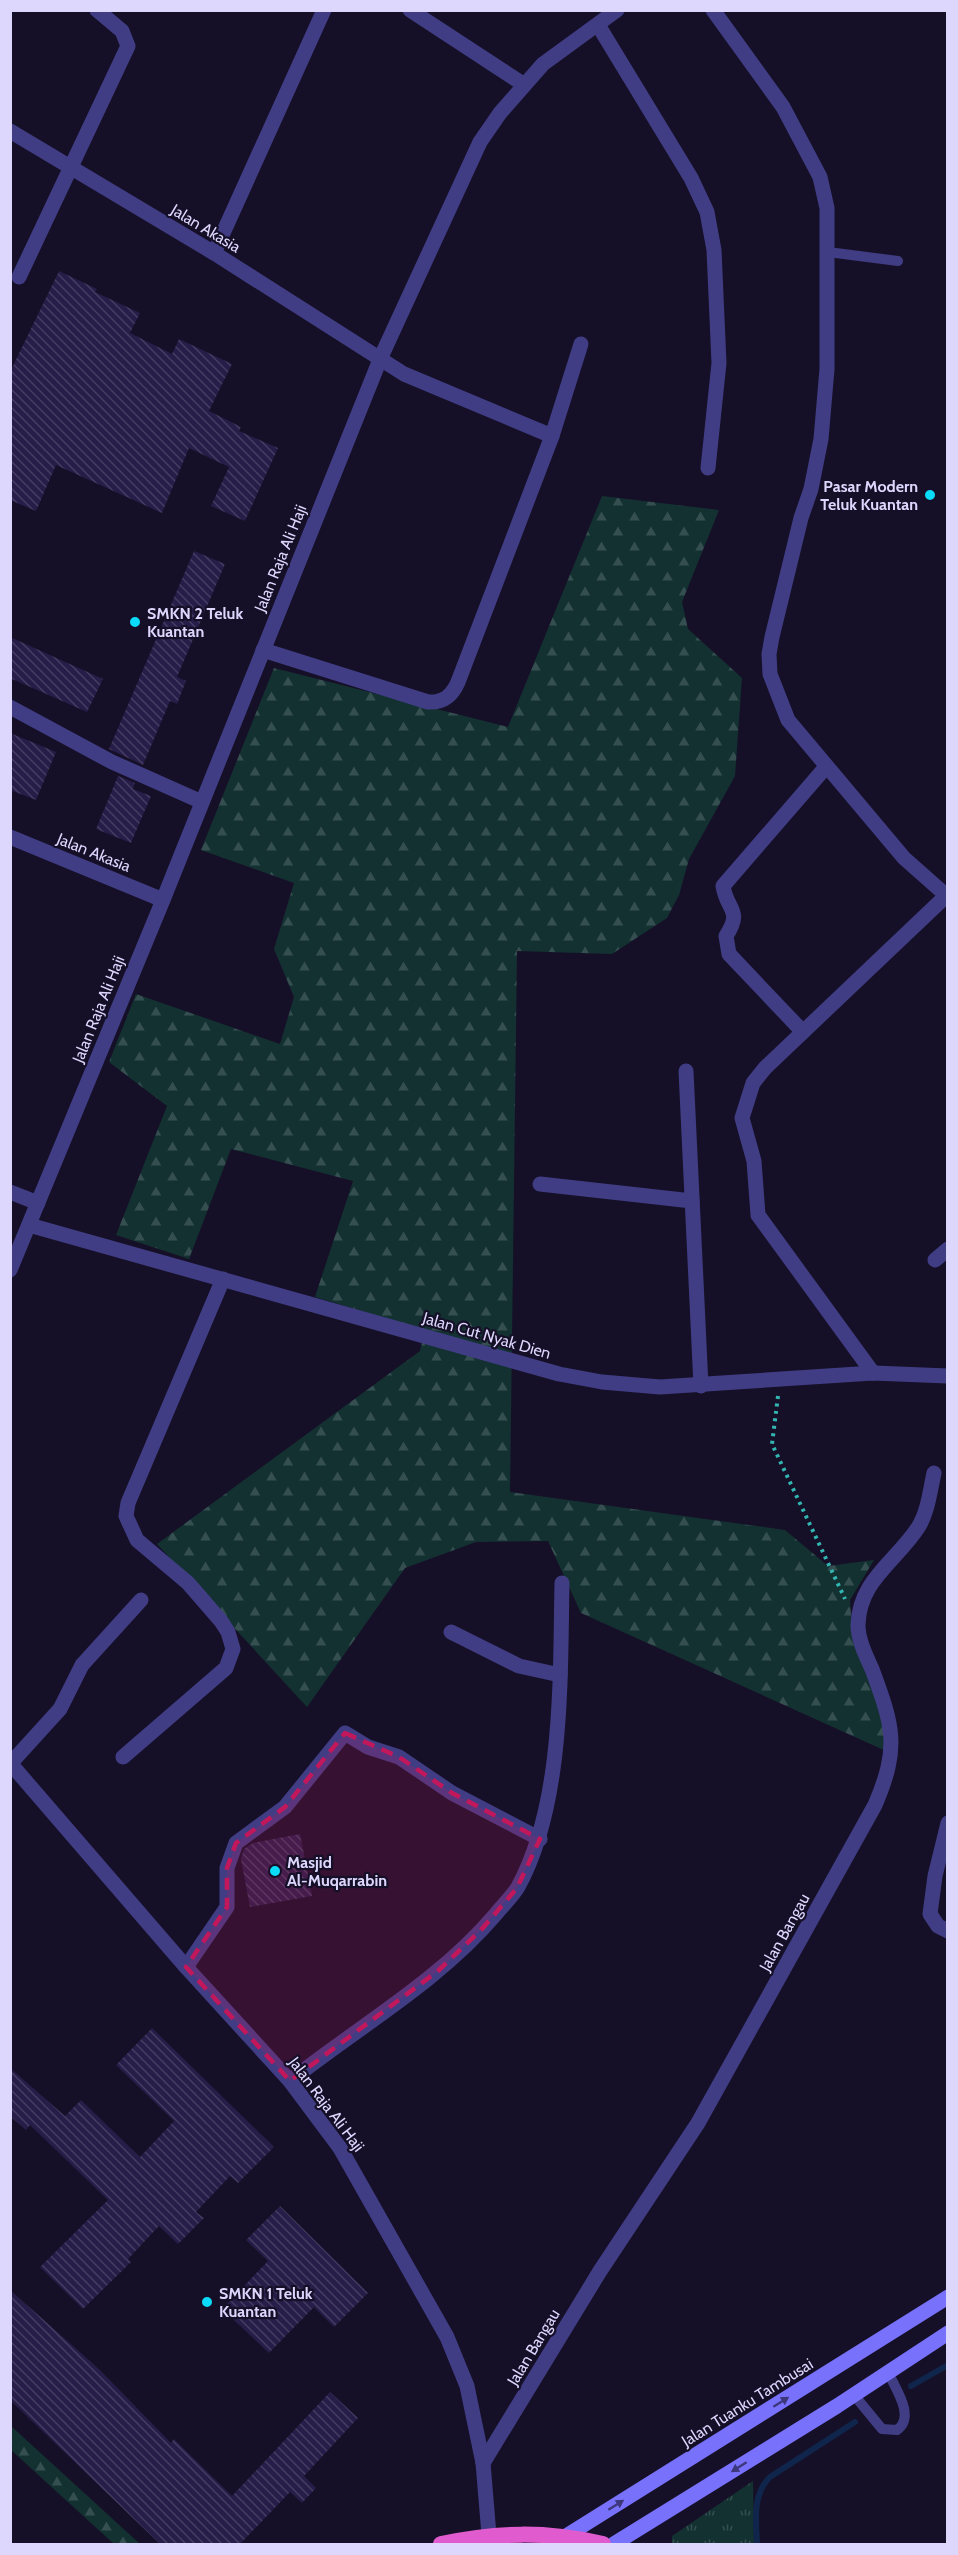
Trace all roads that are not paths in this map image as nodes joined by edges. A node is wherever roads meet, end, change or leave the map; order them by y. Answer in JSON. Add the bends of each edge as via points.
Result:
{"nodes":[{"id":1,"x":97,"y":10,"type":"edge"},
{"id":2,"x":324,"y":10,"type":"edge"},
{"id":3,"x":410,"y":10,"type":"edge"},
{"id":4,"x":617,"y":10,"type":"edge"},
{"id":5,"x":713,"y":10,"type":"edge"},
{"id":6,"x":598,"y":25,"type":"junction"},
{"id":7,"x":523,"y":84,"type":"junction"},
{"id":8,"x":10,"y":131,"type":"edge"},
{"id":9,"x":71,"y":168,"type":"junction"},
{"id":10,"x":828,"y":252,"type":"junction"},
{"id":11,"x":214,"y":254,"type":"junction"},
{"id":12,"x":898,"y":261,"type":"dead end"},
{"id":13,"x":19,"y":277,"type":"dead end"},
{"id":14,"x":581,"y":344,"type":"dead end"},
{"id":15,"x":381,"y":357,"type":"junction"},
{"id":16,"x":552,"y":436,"type":"junction"},
{"id":17,"x":708,"y":468,"type":"dead end"},
{"id":18,"x":263,"y":650,"type":"junction"},
{"id":19,"x":10,"y":707,"type":"edge"},
{"id":20,"x":825,"y":768,"type":"junction"},
{"id":21,"x":202,"y":802,"type":"junction"},
{"id":22,"x":10,"y":837,"type":"edge"},
{"id":23,"x":947,"y":896,"type":"edge"},
{"id":24,"x":163,"y":900,"type":"junction"},
{"id":25,"x":803,"y":1032,"type":"junction"},
{"id":26,"x":686,"y":1071,"type":"dead end"},
{"id":27,"x":540,"y":1184,"type":"dead end"},
{"id":28,"x":10,"y":1192,"type":"edge"},
{"id":29,"x":692,"y":1201,"type":"junction"},
{"id":30,"x":38,"y":1203,"type":"junction"},
{"id":31,"x":29,"y":1225,"type":"junction"},
{"id":32,"x":948,"y":1249,"type":"edge"},
{"id":33,"x":935,"y":1260,"type":"dead end"},
{"id":34,"x":10,"y":1270,"type":"edge"},
{"id":35,"x":223,"y":1279,"type":"junction"},
{"id":36,"x":873,"y":1373,"type":"junction"},
{"id":37,"x":948,"y":1376,"type":"edge"},
{"id":38,"x":701,"y":1386,"type":"junction"},
{"id":39,"x":934,"y":1473,"type":"dead end"},
{"id":40,"x":562,"y":1583,"type":"dead end"},
{"id":41,"x":141,"y":1600,"type":"dead end"},
{"id":42,"x":451,"y":1632,"type":"dead end"},
{"id":43,"x":560,"y":1675,"type":"junction"},
{"id":44,"x":123,"y":1757,"type":"dead end"},
{"id":45,"x":11,"y":1764,"type":"edge"},
{"id":46,"x":948,"y":1824,"type":"edge"},
{"id":47,"x":540,"y":1839,"type":"junction"},
{"id":48,"x":948,"y":1931,"type":"edge"},
{"id":49,"x":186,"y":1967,"type":"junction"},
{"id":50,"x":290,"y":2080,"type":"junction"},
{"id":51,"x":948,"y":2297,"type":"edge"},
{"id":52,"x":948,"y":2333,"type":"edge"},
{"id":53,"x":888,"y":2372,"type":"junction"},
{"id":54,"x":854,"y":2395,"type":"junction"},
{"id":55,"x":483,"y":2463,"type":"junction"},
{"id":56,"x":489,"y":2535,"type":"junction"},
{"id":57,"x":566,"y":2536,"type":"junction"},
{"id":58,"x":441,"y":2544,"type":"edge"},
{"id":59,"x":603,"y":2544,"type":"edge"},
{"id":60,"x":614,"y":2544,"type":"edge"}],
"edges":[{"from":1,"to":9,"type":"street","via":[[122,31],[128,46]]},
{"from":2,"to":11,"type":"street"},
{"from":3,"to":7,"type":"street"},
{"from":4,"to":6,"type":"street","name":"Jalan Raja Ali Haji"},
{"from":5,"to":10,"type":"street","via":[[783,107],[820,177],[827,208]]},
{"from":6,"to":7,"type":"street","name":"Jalan Raja Ali Haji","via":[[543,64]]},
{"from":6,"to":17,"type":"street","via":[[691,178],[707,212],[714,250],[719,363]]},
{"from":7,"to":15,"type":"street","name":"Jalan Raja Ali Haji","via":[[480,142]]},
{"from":8,"to":9,"type":"street","name":"Jalan Akasia"},
{"from":9,"to":11,"type":"street","name":"Jalan Akasia"},
{"from":9,"to":13,"type":"street"},
{"from":10,"to":12,"type":"lane"},
{"from":10,"to":20,"type":"street","via":[[821,439],[769,654],[770,674],[788,720]]},
{"from":11,"to":15,"type":"street","name":"Jalan Akasia"},
{"from":14,"to":16,"type":"street"},
{"from":15,"to":16,"type":"street","name":"Jalan Akasia","via":[[404,374]]},
{"from":15,"to":18,"type":"street","name":"Jalan Raja Ali Haji"},
{"from":16,"to":18,"type":"street","via":[[450,695],[428,702]]},
{"from":18,"to":21,"type":"street","name":"Jalan Raja Ali Haji"},
{"from":19,"to":21,"type":"street","via":[[112,762]]},
{"from":20,"to":23,"type":"street","via":[[904,858]]},
{"from":20,"to":25,"type":"street","via":[[723,886],[735,915],[726,936],[729,954]]},
{"from":21,"to":24,"type":"street","name":"Jalan Raja Ali Haji"},
{"from":22,"to":24,"type":"street","name":"Jalan Akasia"},
{"from":23,"to":25,"type":"street"},
{"from":24,"to":30,"type":"street","name":"Jalan Raja Ali Haji"},
{"from":25,"to":36,"type":"street","via":[[753,1083],[745,1104],[742,1118],[754,1161],[756,1208],[764,1226]]},
{"from":26,"to":29,"type":"street"},
{"from":27,"to":29,"type":"street"},
{"from":28,"to":30,"type":"street"},
{"from":29,"to":38,"type":"street"},
{"from":30,"to":31,"type":"street","name":"Jalan Raja Ali Haji"},
{"from":31,"to":34,"type":"street","name":"Jalan Raja Ali Haji"},
{"from":31,"to":35,"type":"street","name":"Jalan Cut Nyak Dien"},
{"from":32,"to":33,"type":"street"},
{"from":35,"to":38,"type":"street","name":"Jalan Cut Nyak Dien","via":[[559,1374],[660,1387]]},
{"from":35,"to":44,"type":"street","via":[[128,1503],[126,1516],[137,1540],[188,1583],[221,1621],[232,1642],[232,1657],[226,1668]]},
{"from":36,"to":37,"type":"street","name":"Jalan Cut Nyak Dien"},
{"from":36,"to":38,"type":"street","name":"Jalan Cut Nyak Dien"},
{"from":39,"to":55,"type":"street","name":"Jalan Bangau","via":[[919,1526],[865,1592],[858,1626],[891,1728],[888,1774],[875,1805],[698,2122],[600,2271]]},
{"from":40,"to":43,"type":"street"},
{"from":41,"to":45,"type":"street","via":[[82,1665],[60,1709]]},
{"from":42,"to":43,"type":"street","via":[[519,1666]]},
{"from":43,"to":47,"type":"street","via":[[560,1712]]},
{"from":45,"to":49,"type":"street","name":"Jalan Raja Ali Haji"},
{"from":46,"to":48,"type":"street","via":[[930,1914],[938,1926]]},
{"from":47,"to":49,"type":"street","via":[[452,1793],[399,1757],[368,1747],[345,1733],[285,1808],[236,1844],[227,1868],[227,1907]]},
{"from":47,"to":50,"type":"street","via":[[517,1888],[482,1929],[438,1971]]},
{"from":49,"to":50,"type":"street","name":"Jalan Raja Ali Haji"},
{"from":50,"to":55,"type":"street","name":"Jalan Raja Ali Haji","via":[[340,2148],[447,2337],[467,2386]]},
{"from":57,"to":51,"type":"main road","name":"Jalan Tuanku Tambusai","one_way":true},
{"from":52,"to":53,"type":"main road"},
{"from":53,"to":54,"type":"main road"},
{"from":53,"to":54,"type":"lane","via":[[906,2414],[897,2430],[882,2429]]},
{"from":54,"to":60,"type":"main road","one_way":true},
{"from":55,"to":56,"type":"street","name":"Jalan Raja Ali Haji"},
{"from":56,"to":57,"type":"highway"},
{"from":56,"to":58,"type":"highway"},
{"from":57,"to":59,"type":"highway"}]}
